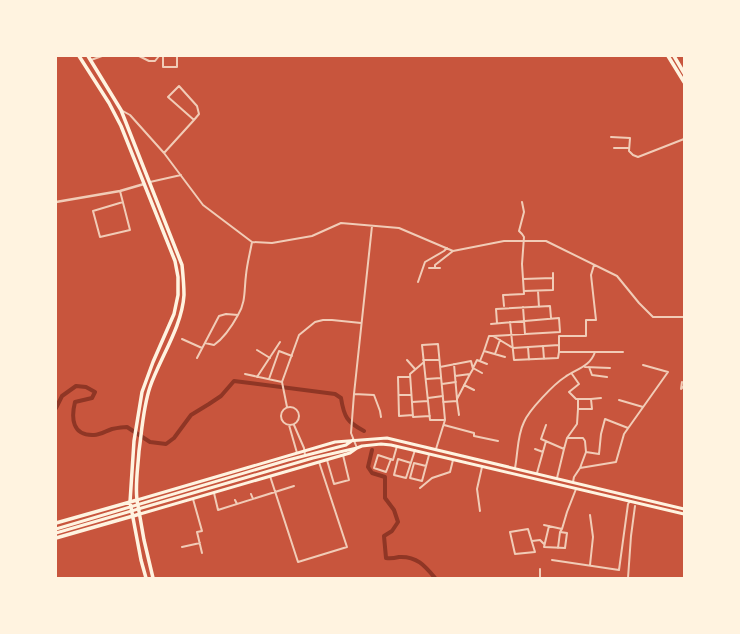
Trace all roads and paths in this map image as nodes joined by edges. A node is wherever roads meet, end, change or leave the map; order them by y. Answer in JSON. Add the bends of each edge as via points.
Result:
{"nodes":[{"id":1,"x":80,"y":56,"type":"edge"},
{"id":2,"x":88,"y":56,"type":"edge"},
{"id":3,"x":102,"y":56,"type":"edge"},
{"id":4,"x":139,"y":56,"type":"edge"},
{"id":5,"x":159,"y":56,"type":"edge"},
{"id":6,"x":163,"y":56,"type":"edge"},
{"id":7,"x":177,"y":56,"type":"edge"},
{"id":8,"x":668,"y":56,"type":"edge"},
{"id":9,"x":674,"y":56,"type":"edge"},
{"id":10,"x":91,"y":60,"type":"junction"},
{"id":11,"x":684,"y":73,"type":"edge"},
{"id":12,"x":684,"y":82,"type":"edge"},
{"id":13,"x":121,"y":110,"type":"junction"},
{"id":14,"x":194,"y":120,"type":"junction"},
{"id":15,"x":611,"y":137,"type":"dead end"},
{"id":16,"x":684,"y":138,"type":"edge"},
{"id":17,"x":614,"y":148,"type":"dead end"},
{"id":18,"x":629,"y":148,"type":"junction"},
{"id":19,"x":164,"y":153,"type":"junction"},
{"id":20,"x":181,"y":175,"type":"junction"},
{"id":21,"x":149,"y":182,"type":"junction"},
{"id":22,"x":144,"y":184,"type":"junction"},
{"id":23,"x":120,"y":191,"type":"junction"},
{"id":24,"x":56,"y":202,"type":"edge"},
{"id":25,"x":123,"y":202,"type":"junction"},
{"id":26,"x":522,"y":202,"type":"dead end"},
{"id":27,"x":372,"y":226,"type":"junction"},
{"id":28,"x":524,"y":241,"type":"junction"},
{"id":29,"x":252,"y":242,"type":"junction"},
{"id":30,"x":447,"y":248,"type":"junction"},
{"id":31,"x":453,"y":251,"type":"junction"},
{"id":32,"x":594,"y":265,"type":"junction"},
{"id":33,"x":429,"y":268,"type":"dead end"},
{"id":34,"x":435,"y":268,"type":"junction"},
{"id":35,"x":440,"y":268,"type":"dead end"},
{"id":36,"x":553,"y":273,"type":"dead end"},
{"id":37,"x":553,"y":278,"type":"junction"},
{"id":38,"x":523,"y":279,"type":"junction"},
{"id":39,"x":418,"y":282,"type":"dead end"},
{"id":40,"x":524,"y":291,"type":"junction"},
{"id":41,"x":538,"y":291,"type":"junction"},
{"id":42,"x":504,"y":306,"type":"dead end"},
{"id":43,"x":523,"y":307,"type":"junction"},
{"id":44,"x":539,"y":307,"type":"junction"},
{"id":45,"x":238,"y":315,"type":"junction"},
{"id":46,"x":684,"y":317,"type":"edge"},
{"id":47,"x":551,"y":319,"type":"junction"},
{"id":48,"x":524,"y":321,"type":"junction"},
{"id":49,"x":510,"y":322,"type":"junction"},
{"id":50,"x":361,"y":323,"type":"junction"},
{"id":51,"x":491,"y":324,"type":"dead end"},
{"id":52,"x":497,"y":324,"type":"junction"},
{"id":53,"x":560,"y":332,"type":"junction"},
{"id":54,"x":525,"y":334,"type":"junction"},
{"id":55,"x":512,"y":335,"type":"junction"},
{"id":56,"x":493,"y":336,"type":"junction"},
{"id":57,"x":559,"y":336,"type":"junction"},
{"id":58,"x":182,"y":339,"type":"dead end"},
{"id":59,"x":500,"y":340,"type":"junction"},
{"id":60,"x":280,"y":342,"type":"dead end"},
{"id":61,"x":205,"y":343,"type":"junction"},
{"id":62,"x":559,"y":345,"type":"junction"},
{"id":63,"x":543,"y":346,"type":"junction"},
{"id":64,"x":528,"y":347,"type":"junction"},
{"id":65,"x":202,"y":348,"type":"junction"},
{"id":66,"x":513,"y":348,"type":"junction"},
{"id":67,"x":256,"y":350,"type":"dead end"},
{"id":68,"x":275,"y":350,"type":"junction"},
{"id":69,"x":279,"y":351,"type":"junction"},
{"id":70,"x":484,"y":351,"type":"junction"},
{"id":71,"x":559,"y":352,"type":"junction"},
{"id":72,"x":595,"y":352,"type":"junction"},
{"id":73,"x":623,"y":352,"type":"dead end"},
{"id":74,"x":495,"y":354,"type":"junction"},
{"id":75,"x":292,"y":356,"type":"junction"},
{"id":76,"x":505,"y":357,"type":"dead end"},
{"id":77,"x":197,"y":358,"type":"dead end"},
{"id":78,"x":270,"y":358,"type":"junction"},
{"id":79,"x":544,"y":359,"type":"junction"},
{"id":80,"x":407,"y":360,"type":"dead end"},
{"id":81,"x":439,"y":360,"type":"junction"},
{"id":82,"x":529,"y":360,"type":"junction"},
{"id":83,"x":424,"y":361,"type":"junction"},
{"id":84,"x":480,"y":361,"type":"junction"},
{"id":85,"x":454,"y":364,"type":"junction"},
{"id":86,"x":487,"y":364,"type":"dead end"},
{"id":87,"x":643,"y":365,"type":"dead end"},
{"id":88,"x":440,"y":367,"type":"junction"},
{"id":89,"x":584,"y":367,"type":"junction"},
{"id":90,"x":589,"y":367,"type":"junction"},
{"id":91,"x":610,"y":368,"type":"dead end"},
{"id":92,"x":415,"y":369,"type":"junction"},
{"id":93,"x":473,"y":369,"type":"junction"},
{"id":94,"x":482,"y":372,"type":"dead end"},
{"id":95,"x":245,"y":374,"type":"dead end"},
{"id":96,"x":470,"y":374,"type":"junction"},
{"id":97,"x":572,"y":374,"type":"junction"},
{"id":98,"x":410,"y":376,"type":"junction"},
{"id":99,"x":455,"y":376,"type":"junction"},
{"id":100,"x":258,"y":377,"type":"junction"},
{"id":101,"x":607,"y":377,"type":"dead end"},
{"id":102,"x":441,"y":378,"type":"junction"},
{"id":103,"x":269,"y":379,"type":"junction"},
{"id":104,"x":426,"y":379,"type":"junction"},
{"id":105,"x":282,"y":382,"type":"junction"},
{"id":106,"x":456,"y":382,"type":"junction"},
{"id":107,"x":682,"y":382,"type":"dead end"},
{"id":108,"x":442,"y":384,"type":"junction"},
{"id":109,"x":464,"y":385,"type":"junction"},
{"id":110,"x":684,"y":386,"type":"edge"},
{"id":111,"x":474,"y":390,"type":"dead end"},
{"id":112,"x":354,"y":394,"type":"junction"},
{"id":113,"x":411,"y":395,"type":"junction"},
{"id":114,"x":399,"y":396,"type":"junction"},
{"id":115,"x":443,"y":396,"type":"junction"},
{"id":116,"x":428,"y":398,"type":"junction"},
{"id":117,"x":601,"y":398,"type":"dead end"},
{"id":118,"x":578,"y":399,"type":"junction"},
{"id":119,"x":592,"y":399,"type":"junction"},
{"id":120,"x":457,"y":400,"type":"junction"},
{"id":121,"x":619,"y":400,"type":"dead end"},
{"id":122,"x":428,"y":401,"type":"junction"},
{"id":123,"x":412,"y":402,"type":"junction"},
{"id":124,"x":443,"y":402,"type":"junction"},
{"id":125,"x":287,"y":407,"type":"junction"},
{"id":126,"x":643,"y":407,"type":"junction"},
{"id":127,"x":578,"y":409,"type":"junction"},
{"id":128,"x":413,"y":415,"type":"junction"},
{"id":129,"x":459,"y":415,"type":"dead end"},
{"id":130,"x":430,"y":416,"type":"junction"},
{"id":131,"x":380,"y":417,"type":"dead end"},
{"id":132,"x":445,"y":420,"type":"junction"},
{"id":133,"x":294,"y":425,"type":"junction"},
{"id":134,"x":444,"y":425,"type":"junction"},
{"id":135,"x":546,"y":425,"type":"dead end"},
{"id":136,"x":289,"y":426,"type":"junction"},
{"id":137,"x":628,"y":428,"type":"junction"},
{"id":138,"x":567,"y":438,"type":"junction"},
{"id":139,"x":354,"y":440,"type":"junction"},
{"id":140,"x":498,"y":441,"type":"dead end"},
{"id":141,"x":546,"y":442,"type":"junction"},
{"id":142,"x":397,"y":446,"type":"junction"},
{"id":143,"x":357,"y":448,"type":"junction"},
{"id":144,"x":436,"y":449,"type":"junction"},
{"id":145,"x":535,"y":449,"type":"dead end"},
{"id":146,"x":564,"y":449,"type":"junction"},
{"id":147,"x":304,"y":450,"type":"junction"},
{"id":148,"x":415,"y":450,"type":"junction"},
{"id":149,"x":543,"y":452,"type":"junction"},
{"id":150,"x":586,"y":452,"type":"junction"},
{"id":151,"x":297,"y":453,"type":"junction"},
{"id":152,"x":430,"y":454,"type":"junction"},
{"id":153,"x":344,"y":455,"type":"junction"},
{"id":154,"x":435,"y":455,"type":"junction"},
{"id":155,"x":391,"y":459,"type":"junction"},
{"id":156,"x":453,"y":459,"type":"junction"},
{"id":157,"x":327,"y":460,"type":"junction"},
{"id":158,"x":319,"y":462,"type":"junction"},
{"id":159,"x":411,"y":463,"type":"junction"},
{"id":160,"x":307,"y":465,"type":"junction"},
{"id":161,"x":426,"y":466,"type":"junction"},
{"id":162,"x":482,"y":466,"type":"junction"},
{"id":163,"x":300,"y":467,"type":"junction"},
{"id":164,"x":515,"y":468,"type":"junction"},
{"id":165,"x":580,"y":468,"type":"junction"},
{"id":166,"x":537,"y":473,"type":"junction"},
{"id":167,"x":270,"y":476,"type":"junction"},
{"id":168,"x":557,"y":478,"type":"junction"},
{"id":169,"x":573,"y":482,"type":"junction"},
{"id":170,"x":294,"y":486,"type":"dead end"},
{"id":171,"x":420,"y":488,"type":"dead end"},
{"id":172,"x":577,"y":488,"type":"junction"},
{"id":173,"x":214,"y":492,"type":"junction"},
{"id":174,"x":275,"y":492,"type":"junction"},
{"id":175,"x":251,"y":494,"type":"dead end"},
{"id":176,"x":193,"y":498,"type":"junction"},
{"id":177,"x":640,"y":498,"type":"junction"},
{"id":178,"x":252,"y":499,"type":"junction"},
{"id":179,"x":137,"y":500,"type":"junction"},
{"id":180,"x":235,"y":500,"type":"dead end"},
{"id":181,"x":630,"y":501,"type":"junction"},
{"id":182,"x":130,"y":502,"type":"junction"},
{"id":183,"x":638,"y":503,"type":"junction"},
{"id":184,"x":236,"y":504,"type":"junction"},
{"id":185,"x":635,"y":506,"type":"dead end"},
{"id":186,"x":684,"y":509,"type":"edge"},
{"id":187,"x":480,"y":511,"type":"dead end"},
{"id":188,"x":140,"y":514,"type":"junction"},
{"id":189,"x":684,"y":514,"type":"edge"},
{"id":190,"x":590,"y":515,"type":"dead end"},
{"id":191,"x":133,"y":516,"type":"junction"},
{"id":192,"x":56,"y":524,"type":"edge"},
{"id":193,"x":544,"y":525,"type":"dead end"},
{"id":194,"x":549,"y":526,"type":"junction"},
{"id":195,"x":56,"y":529,"type":"edge"},
{"id":196,"x":562,"y":529,"type":"junction"},
{"id":197,"x":560,"y":532,"type":"junction"},
{"id":198,"x":56,"y":533,"type":"edge"},
{"id":199,"x":56,"y":538,"type":"edge"},
{"id":200,"x":532,"y":541,"type":"junction"},
{"id":201,"x":200,"y":543,"type":"junction"},
{"id":202,"x":544,"y":544,"type":"junction"},
{"id":203,"x":182,"y":547,"type":"dead end"},
{"id":204,"x":558,"y":548,"type":"junction"},
{"id":205,"x":202,"y":552,"type":"dead end"},
{"id":206,"x":552,"y":560,"type":"dead end"},
{"id":207,"x":590,"y":565,"type":"junction"},
{"id":208,"x":540,"y":570,"type":"dead end"},
{"id":209,"x":146,"y":578,"type":"edge"},
{"id":210,"x":153,"y":578,"type":"edge"},
{"id":211,"x":540,"y":578,"type":"edge"},
{"id":212,"x":628,"y":578,"type":"edge"}],
"edges":[{"from":1,"to":22,"type":"main road","via":[[121,126]]},
{"from":2,"to":10,"type":"main road"},
{"from":3,"to":10,"type":"street"},
{"from":4,"to":5,"type":"street","via":[[155,61]]},
{"from":6,"to":7,"type":"street","via":[[163,67],[177,67]]},
{"from":8,"to":12,"type":"main road"},
{"from":9,"to":11,"type":"main road"},
{"from":10,"to":13,"type":"main road"},
{"from":13,"to":19,"type":"street","via":[[130,115]]},
{"from":13,"to":21,"type":"main road"},
{"from":14,"to":14,"type":"street","via":[[168,97],[179,86],[197,106],[199,114]]},
{"from":14,"to":19,"type":"street"},
{"from":15,"to":18,"type":"street","via":[[630,138]]},
{"from":16,"to":18,"type":"street","via":[[638,157],[633,155]]},
{"from":17,"to":18,"type":"street"},
{"from":19,"to":20,"type":"street"},
{"from":20,"to":21,"type":"street"},
{"from":20,"to":29,"type":"street","via":[[203,204]]},
{"from":21,"to":179,"type":"main road","via":[[182,265],[184,297],[176,326],[150,388],[140,444]]},
{"from":22,"to":23,"type":"street"},
{"from":22,"to":182,"type":"main road","via":[[175,261],[178,295],[174,314],[142,392],[134,441]]},
{"from":23,"to":24,"type":"street"},
{"from":23,"to":25,"type":"street"},
{"from":25,"to":25,"type":"street","via":[[130,230],[100,236],[93,212]]},
{"from":26,"to":28,"type":"street","via":[[524,212],[519,232]]},
{"from":27,"to":29,"type":"street","via":[[341,223],[312,236],[272,243]]},
{"from":27,"to":30,"type":"street","via":[[399,228]]},
{"from":27,"to":50,"type":"street"},
{"from":28,"to":31,"type":"street","via":[[504,241]]},
{"from":28,"to":32,"type":"street","via":[[546,241]]},
{"from":28,"to":38,"type":"street"},
{"from":29,"to":45,"type":"street","via":[[245,296]]},
{"from":30,"to":31,"type":"street"},
{"from":30,"to":39,"type":"street","via":[[425,262]]},
{"from":31,"to":34,"type":"street","via":[[437,263]]},
{"from":32,"to":46,"type":"street","via":[[617,276],[653,317]]},
{"from":32,"to":57,"type":"street","via":[[591,275],[596,320],[586,320],[586,336]]},
{"from":33,"to":34,"type":"street"},
{"from":34,"to":35,"type":"street"},
{"from":36,"to":37,"type":"street"},
{"from":37,"to":38,"type":"street"},
{"from":37,"to":41,"type":"street","via":[[553,290]]},
{"from":38,"to":40,"type":"street"},
{"from":40,"to":41,"type":"street"},
{"from":40,"to":42,"type":"street","via":[[524,294],[503,294]]},
{"from":41,"to":44,"type":"street"},
{"from":43,"to":44,"type":"street"},
{"from":43,"to":48,"type":"street"},
{"from":43,"to":52,"type":"street","via":[[496,309]]},
{"from":44,"to":47,"type":"street","via":[[550,306]]},
{"from":45,"to":61,"type":"street","via":[[220,340],[214,345]]},
{"from":45,"to":61,"type":"street","via":[[219,316]]},
{"from":47,"to":48,"type":"street"},
{"from":47,"to":53,"type":"street","via":[[560,318]]},
{"from":48,"to":49,"type":"street"},
{"from":48,"to":54,"type":"street"},
{"from":49,"to":52,"type":"street"},
{"from":49,"to":55,"type":"street"},
{"from":50,"to":75,"type":"street","via":[[332,320],[315,322],[299,335]]},
{"from":50,"to":112,"type":"street"},
{"from":51,"to":52,"type":"street"},
{"from":53,"to":54,"type":"street"},
{"from":53,"to":57,"type":"street"},
{"from":54,"to":55,"type":"street"},
{"from":55,"to":56,"type":"street"},
{"from":55,"to":66,"type":"street"},
{"from":56,"to":59,"type":"street"},
{"from":56,"to":70,"type":"street","via":[[489,336]]},
{"from":57,"to":62,"type":"street"},
{"from":58,"to":65,"type":"street"},
{"from":59,"to":66,"type":"street"},
{"from":59,"to":74,"type":"street"},
{"from":60,"to":68,"type":"street"},
{"from":61,"to":65,"type":"street"},
{"from":62,"to":63,"type":"street"},
{"from":62,"to":71,"type":"street"},
{"from":63,"to":64,"type":"street"},
{"from":63,"to":79,"type":"street"},
{"from":64,"to":66,"type":"street"},
{"from":64,"to":82,"type":"street"},
{"from":65,"to":77,"type":"street"},
{"from":66,"to":82,"type":"street","via":[[514,360]]},
{"from":67,"to":78,"type":"street"},
{"from":68,"to":69,"type":"street"},
{"from":68,"to":78,"type":"street"},
{"from":69,"to":75,"type":"street"},
{"from":69,"to":103,"type":"street"},
{"from":70,"to":74,"type":"street"},
{"from":70,"to":84,"type":"street"},
{"from":71,"to":72,"type":"street"},
{"from":71,"to":79,"type":"street","via":[[558,358]]},
{"from":72,"to":73,"type":"street"},
{"from":72,"to":89,"type":"street"},
{"from":74,"to":76,"type":"street"},
{"from":75,"to":105,"type":"street"},
{"from":78,"to":100,"type":"street"},
{"from":79,"to":82,"type":"street"},
{"from":80,"to":92,"type":"street"},
{"from":81,"to":83,"type":"street"},
{"from":81,"to":83,"type":"street","via":[[438,344],[422,345]]},
{"from":81,"to":88,"type":"street"},
{"from":83,"to":92,"type":"street"},
{"from":83,"to":104,"type":"street"},
{"from":84,"to":86,"type":"street"},
{"from":84,"to":93,"type":"street","via":[[477,360]]},
{"from":85,"to":88,"type":"street"},
{"from":85,"to":93,"type":"street","via":[[471,361]]},
{"from":85,"to":99,"type":"street"},
{"from":87,"to":126,"type":"street","via":[[668,372]]},
{"from":88,"to":102,"type":"street"},
{"from":89,"to":90,"type":"street"},
{"from":89,"to":97,"type":"street"},
{"from":90,"to":91,"type":"street"},
{"from":90,"to":101,"type":"street","via":[[592,375]]},
{"from":92,"to":98,"type":"street"},
{"from":93,"to":94,"type":"street"},
{"from":93,"to":96,"type":"street"},
{"from":95,"to":100,"type":"street"},
{"from":96,"to":99,"type":"street"},
{"from":96,"to":109,"type":"street"},
{"from":97,"to":118,"type":"street","via":[[579,384],[569,392]]},
{"from":97,"to":164,"type":"street","via":[[543,396],[524,422]]},
{"from":98,"to":113,"type":"street"},
{"from":98,"to":114,"type":"street","via":[[398,377]]},
{"from":99,"to":106,"type":"street"},
{"from":100,"to":103,"type":"street"},
{"from":102,"to":104,"type":"street"},
{"from":102,"to":108,"type":"street"},
{"from":103,"to":105,"type":"street"},
{"from":104,"to":116,"type":"street"},
{"from":105,"to":125,"type":"street"},
{"from":106,"to":108,"type":"street"},
{"from":106,"to":120,"type":"street"},
{"from":107,"to":110,"type":"street","via":[[681,389]]},
{"from":108,"to":115,"type":"street"},
{"from":109,"to":111,"type":"street"},
{"from":109,"to":120,"type":"street"},
{"from":112,"to":131,"type":"street","via":[[374,395]]},
{"from":112,"to":139,"type":"street","via":[[351,433]]},
{"from":113,"to":114,"type":"street"},
{"from":113,"to":123,"type":"street"},
{"from":114,"to":128,"type":"street","via":[[400,416]]},
{"from":115,"to":116,"type":"street"},
{"from":115,"to":124,"type":"street"},
{"from":116,"to":122,"type":"street"},
{"from":117,"to":119,"type":"street"},
{"from":118,"to":119,"type":"street"},
{"from":118,"to":127,"type":"street"},
{"from":119,"to":127,"type":"street","via":[[592,409]]},
{"from":120,"to":124,"type":"street"},
{"from":120,"to":129,"type":"street"},
{"from":121,"to":126,"type":"street"},
{"from":122,"to":123,"type":"street"},
{"from":122,"to":130,"type":"street"},
{"from":123,"to":128,"type":"street"},
{"from":124,"to":132,"type":"street"},
{"from":125,"to":133,"type":"street","via":[[293,407],[299,414]]},
{"from":125,"to":136,"type":"street","via":[[280,417],[282,422]]},
{"from":126,"to":137,"type":"street"},
{"from":127,"to":138,"type":"street","via":[[577,424]]},
{"from":128,"to":130,"type":"street"},
{"from":130,"to":132,"type":"street","via":[[430,420]]},
{"from":132,"to":134,"type":"street"},
{"from":133,"to":136,"type":"street"},
{"from":133,"to":147,"type":"street"},
{"from":134,"to":140,"type":"street","via":[[474,433],[474,436]]},
{"from":134,"to":144,"type":"street"},
{"from":135,"to":141,"type":"street","via":[[541,439]]},
{"from":136,"to":151,"type":"street"},
{"from":137,"to":150,"type":"street","via":[[605,419],[599,454]]},
{"from":137,"to":165,"type":"street","via":[[616,462]]},
{"from":138,"to":146,"type":"street"},
{"from":138,"to":150,"type":"street","via":[[583,438]]},
{"from":139,"to":143,"type":"street"},
{"from":139,"to":144,"type":"main road","via":[[387,438]]},
{"from":139,"to":147,"type":"main road"},
{"from":139,"to":195,"type":"main road","via":[[346,445]]},
{"from":141,"to":146,"type":"street"},
{"from":141,"to":149,"type":"street"},
{"from":142,"to":143,"type":"main road","via":[[381,444]]},
{"from":142,"to":148,"type":"main road"},
{"from":142,"to":155,"type":"street","via":[[393,460]]},
{"from":143,"to":153,"type":"main road"},
{"from":143,"to":198,"type":"main road","via":[[320,456]]},
{"from":144,"to":154,"type":"main road"},
{"from":144,"to":164,"type":"main road"},
{"from":145,"to":149,"type":"street"},
{"from":146,"to":168,"type":"street"},
{"from":147,"to":151,"type":"main road"},
{"from":147,"to":160,"type":"street"},
{"from":148,"to":152,"type":"main road"},
{"from":148,"to":159,"type":"street"},
{"from":149,"to":166,"type":"street"},
{"from":150,"to":165,"type":"street"},
{"from":151,"to":163,"type":"street"},
{"from":151,"to":179,"type":"main road"},
{"from":152,"to":154,"type":"main road"},
{"from":152,"to":161,"type":"street"},
{"from":153,"to":157,"type":"main road"},
{"from":153,"to":157,"type":"street","via":[[349,480],[334,484]]},
{"from":154,"to":156,"type":"main road"},
{"from":155,"to":155,"type":"street","via":[[386,472],[374,468],[378,455]]},
{"from":156,"to":162,"type":"main road"},
{"from":156,"to":171,"type":"street","via":[[450,472],[432,478]]},
{"from":157,"to":158,"type":"main road"},
{"from":158,"to":160,"type":"main road"},
{"from":158,"to":174,"type":"street","via":[[347,547],[298,562]]},
{"from":159,"to":159,"type":"street","via":[[406,478],[394,475],[398,459]]},
{"from":160,"to":163,"type":"main road"},
{"from":161,"to":161,"type":"street","via":[[422,481],[410,478],[414,463]]},
{"from":162,"to":172,"type":"main road"},
{"from":162,"to":187,"type":"street","via":[[477,490]]},
{"from":163,"to":167,"type":"main road"},
{"from":164,"to":166,"type":"main road"},
{"from":165,"to":169,"type":"street"},
{"from":166,"to":168,"type":"main road"},
{"from":167,"to":173,"type":"main road"},
{"from":167,"to":174,"type":"street"},
{"from":168,"to":169,"type":"main road"},
{"from":169,"to":177,"type":"main road"},
{"from":170,"to":174,"type":"street"},
{"from":172,"to":181,"type":"main road"},
{"from":172,"to":196,"type":"street"},
{"from":173,"to":176,"type":"main road"},
{"from":173,"to":184,"type":"street","via":[[218,510]]},
{"from":174,"to":178,"type":"street"},
{"from":175,"to":178,"type":"street"},
{"from":176,"to":188,"type":"main road"},
{"from":176,"to":201,"type":"street","via":[[202,531],[197,532]]},
{"from":177,"to":183,"type":"main road"},
{"from":177,"to":186,"type":"main road"},
{"from":178,"to":184,"type":"street"},
{"from":179,"to":182,"type":"main road"},
{"from":179,"to":188,"type":"main road"},
{"from":180,"to":184,"type":"street"},
{"from":181,"to":183,"type":"main road"},
{"from":181,"to":207,"type":"street","via":[[619,570]]},
{"from":182,"to":191,"type":"main road"},
{"from":182,"to":192,"type":"main road"},
{"from":183,"to":189,"type":"main road"},
{"from":185,"to":212,"type":"street"},
{"from":188,"to":191,"type":"main road"},
{"from":188,"to":210,"type":"main road"},
{"from":190,"to":207,"type":"street","via":[[593,538]]},
{"from":191,"to":199,"type":"main road"},
{"from":191,"to":209,"type":"main road"},
{"from":193,"to":194,"type":"street"},
{"from":194,"to":196,"type":"street"},
{"from":194,"to":202,"type":"street"},
{"from":196,"to":197,"type":"street"},
{"from":197,"to":204,"type":"street"},
{"from":197,"to":204,"type":"street","via":[[567,533],[565,548]]},
{"from":200,"to":200,"type":"street","via":[[535,552],[515,554],[510,532],[528,529]]},
{"from":200,"to":202,"type":"street","via":[[540,540]]},
{"from":201,"to":203,"type":"street"},
{"from":201,"to":205,"type":"street"},
{"from":202,"to":204,"type":"street","via":[[544,547]]},
{"from":206,"to":207,"type":"street"},
{"from":208,"to":211,"type":"street"}]}
